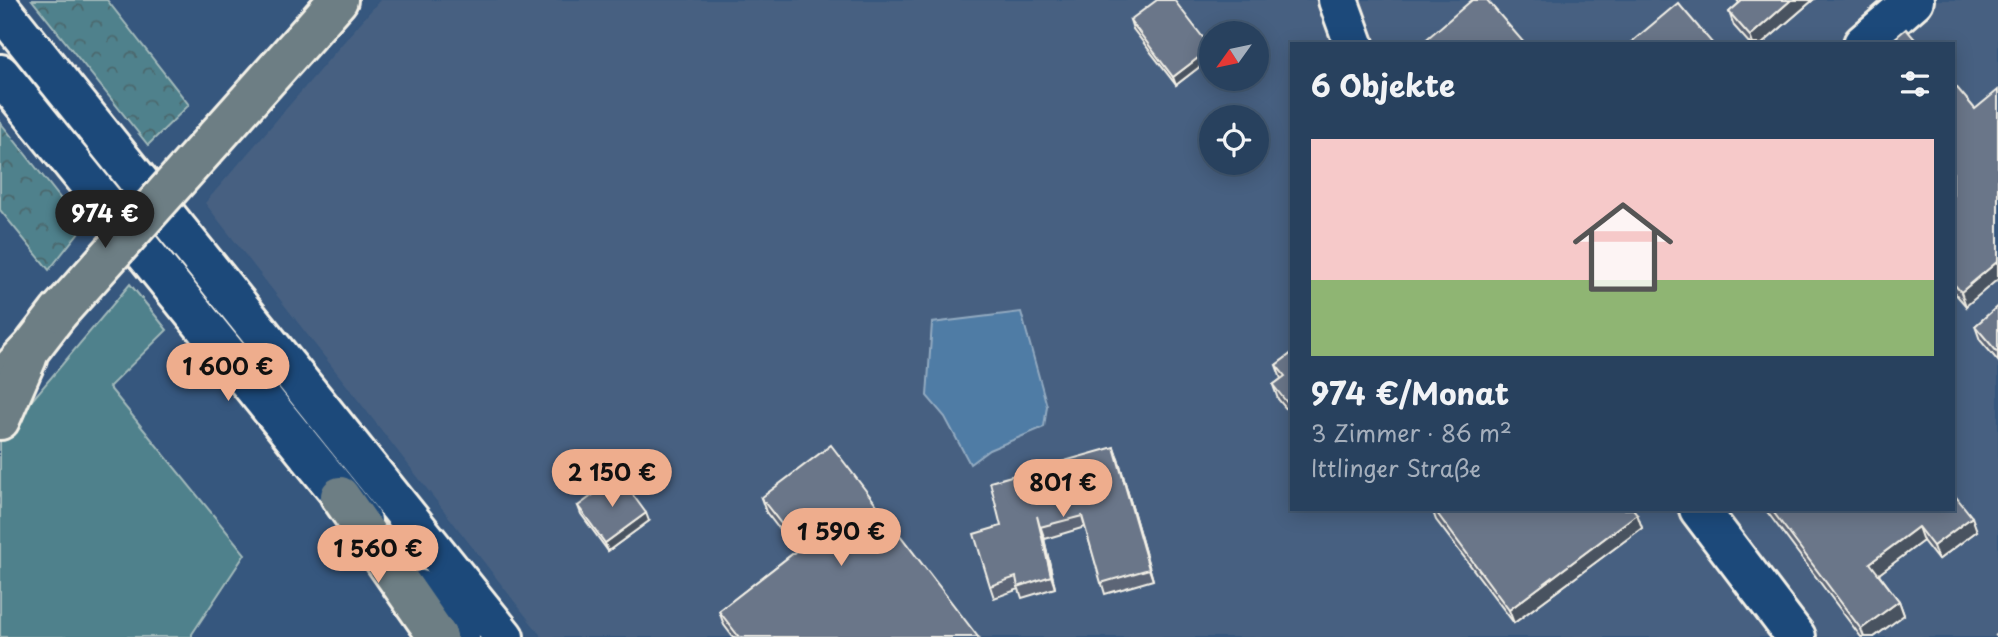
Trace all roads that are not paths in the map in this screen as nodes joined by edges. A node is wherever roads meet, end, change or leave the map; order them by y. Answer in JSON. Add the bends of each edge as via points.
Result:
{"nodes":[{"id":1,"x":313,"y":0,"type":"edge"},
{"id":2,"x":338,"y":0,"type":"edge"},
{"id":3,"x":1338,"y":0,"type":"edge"},
{"id":4,"x":1914,"y":0,"type":"edge"},
{"id":5,"x":0,"y":8,"type":"edge"},
{"id":6,"x":1352,"y":42,"type":"edge"},
{"id":7,"x":1865,"y":42,"type":"edge"},
{"id":8,"x":0,"y":74,"type":"edge"},
{"id":9,"x":227,"y":124,"type":"junction"},
{"id":10,"x":32,"y":347,"type":"junction"},
{"id":11,"x":0,"y":381,"type":"edge"},
{"id":12,"x":0,"y":420,"type":"edge"},
{"id":13,"x":340,"y":496,"type":"junction"},
{"id":14,"x":1701,"y":511,"type":"edge"},
{"id":15,"x":438,"y":637,"type":"edge"},
{"id":16,"x":460,"y":637,"type":"edge"},
{"id":17,"x":504,"y":637,"type":"edge"},
{"id":18,"x":1796,"y":637,"type":"edge"}],
"edges":[{"from":1,"to":9,"type":"highway","via":[[260,61]]},
{"from":2,"to":9,"type":"highway"},
{"from":3,"to":6,"type":"street"},
{"from":4,"to":7,"type":"street"},
{"from":5,"to":17,"type":"street"},
{"from":8,"to":13,"type":"street"},
{"from":9,"to":10,"type":"highway","bridge":true},
{"from":10,"to":11,"type":"highway"},
{"from":10,"to":12,"type":"highway"},
{"from":13,"to":15,"type":"highway"},
{"from":13,"to":16,"type":"street"},
{"from":14,"to":18,"type":"street"}]}
